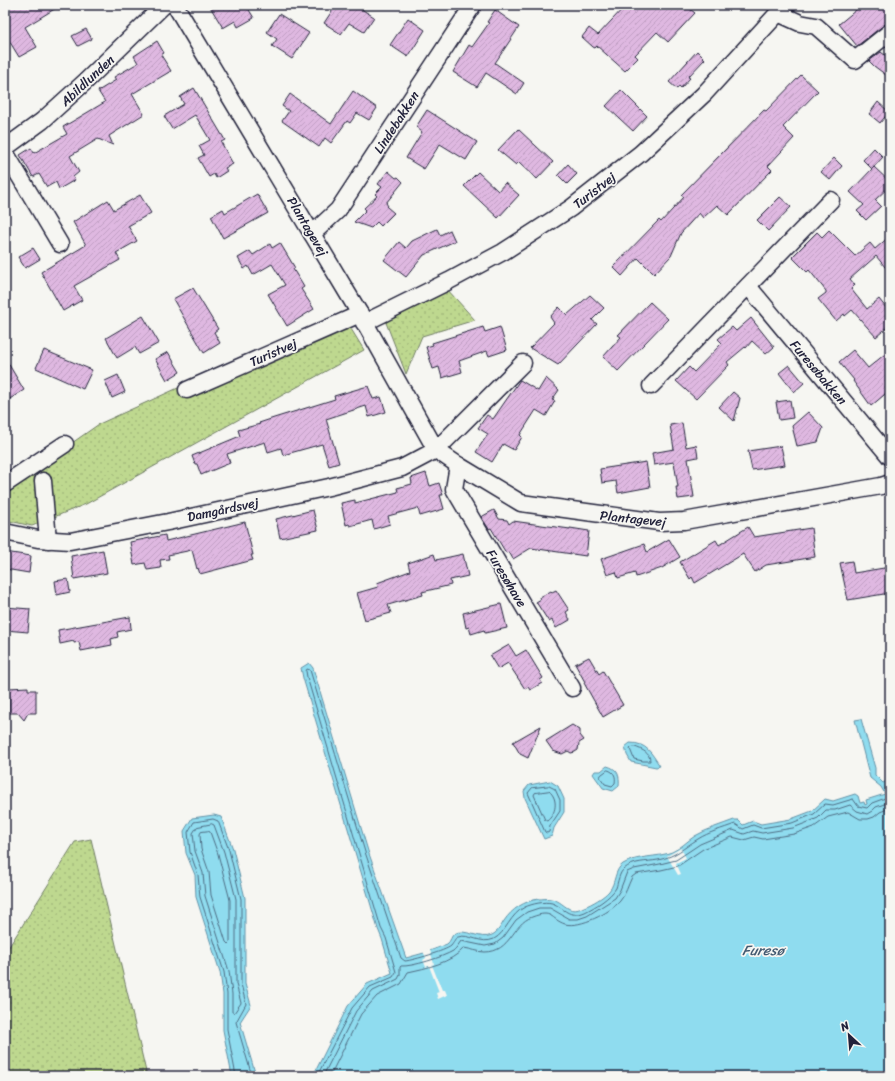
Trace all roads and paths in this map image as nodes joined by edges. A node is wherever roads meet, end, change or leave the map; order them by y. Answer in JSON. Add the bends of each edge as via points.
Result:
{"nodes":[{"id":1,"x":164,"y":5,"type":"edge"},
{"id":2,"x":175,"y":5,"type":"edge"},
{"id":3,"x":473,"y":5,"type":"edge"},
{"id":4,"x":781,"y":9,"type":"edge"},
{"id":5,"x":890,"y":32,"type":"edge"},
{"id":6,"x":5,"y":148,"type":"edge"},
{"id":7,"x":5,"y":152,"type":"edge"},
{"id":8,"x":831,"y":200,"type":"dead end"},
{"id":9,"x":312,"y":234,"type":"junction"},
{"id":10,"x":60,"y":244,"type":"dead end"},
{"id":11,"x":748,"y":286,"type":"junction"},
{"id":12,"x":362,"y":318,"type":"junction"},
{"id":13,"x":522,"y":363,"type":"dead end"},
{"id":14,"x":651,"y":386,"type":"dead end"},
{"id":15,"x":187,"y":390,"type":"dead end"},
{"id":16,"x":65,"y":444,"type":"dead end"},
{"id":17,"x":436,"y":450,"type":"junction"},
{"id":18,"x":890,"y":458,"type":"edge"},
{"id":19,"x":458,"y":465,"type":"junction"},
{"id":20,"x":43,"y":481,"type":"dead end"},
{"id":21,"x":890,"y":482,"type":"edge"},
{"id":22,"x":5,"y":484,"type":"edge"},
{"id":23,"x":5,"y":532,"type":"edge"},
{"id":24,"x":48,"y":540,"type":"junction"},
{"id":25,"x":572,"y":688,"type":"dead end"}],
"edges":[{"from":1,"to":6,"type":"street","name":"Abildlunden","via":[[86,82],[42,121]]},
{"from":2,"to":9,"type":"street","name":"Plantagevej"},
{"from":3,"to":9,"type":"street","name":"Lindebakken","via":[[338,210]]},
{"from":4,"to":5,"type":"street","via":[[800,22],[816,26],[855,60]]},
{"from":4,"to":12,"type":"street","name":"Turistvej","via":[[704,94],[641,153],[571,208],[503,252],[449,281]]},
{"from":7,"to":10,"type":"street"},
{"from":8,"to":11,"type":"street"},
{"from":9,"to":12,"type":"street","name":"Plantagevej"},
{"from":11,"to":14,"type":"street"},
{"from":11,"to":18,"type":"street","name":"Furesøbakken"},
{"from":12,"to":15,"type":"street","name":"Turistvej"},
{"from":12,"to":17,"type":"street","name":"Plantagevej"},
{"from":13,"to":17,"type":"street"},
{"from":16,"to":22,"type":"street"},
{"from":17,"to":19,"type":"street","name":"Plantagevej"},
{"from":17,"to":24,"type":"street","name":"Damgårdsvej","via":[[402,468],[329,486],[70,541]]},
{"from":19,"to":21,"type":"street","name":"Plantagevej","via":[[521,503],[659,522],[691,520],[881,486]]},
{"from":19,"to":25,"type":"street","name":"Furesøhave","via":[[454,489]]},
{"from":20,"to":24,"type":"street"},
{"from":23,"to":24,"type":"street","name":"Damgårdsvej"}]}
